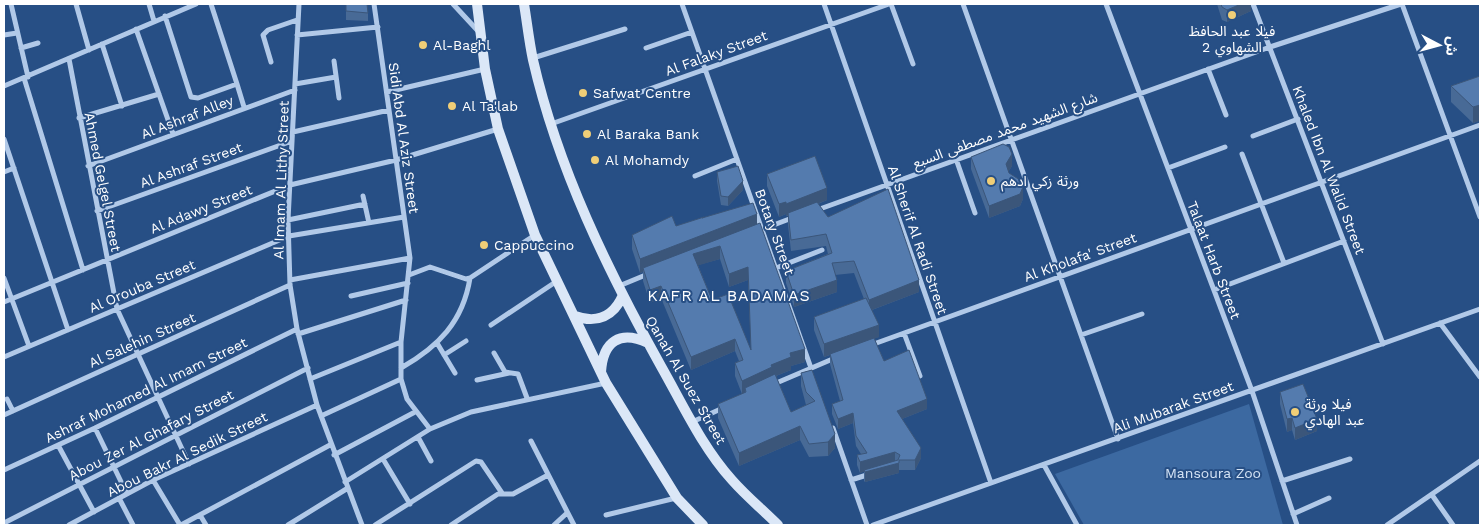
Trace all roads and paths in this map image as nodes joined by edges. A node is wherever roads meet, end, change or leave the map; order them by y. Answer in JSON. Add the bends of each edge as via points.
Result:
{"nodes":[{"id":1,"x":12,"y":4,"type":"edge"},
{"id":2,"x":76,"y":4,"type":"edge"},
{"id":3,"x":149,"y":4,"type":"edge"},
{"id":4,"x":193,"y":4,"type":"edge"},
{"id":5,"x":211,"y":4,"type":"edge"},
{"id":6,"x":298,"y":4,"type":"edge"},
{"id":7,"x":374,"y":4,"type":"edge"},
{"id":8,"x":453,"y":4,"type":"edge"},
{"id":9,"x":477,"y":4,"type":"edge"},
{"id":10,"x":524,"y":4,"type":"edge"},
{"id":11,"x":682,"y":4,"type":"edge"},
{"id":12,"x":824,"y":4,"type":"edge"},
{"id":13,"x":890,"y":4,"type":"edge"},
{"id":14,"x":963,"y":4,"type":"edge"},
{"id":15,"x":1106,"y":4,"type":"edge"},
{"id":16,"x":1253,"y":4,"type":"edge"},
{"id":17,"x":1401,"y":4,"type":"edge"},
{"id":18,"x":165,"y":16,"type":"junction"},
{"id":19,"x":297,"y":20,"type":"junction"},
{"id":20,"x":154,"y":21,"type":"junction"},
{"id":21,"x":831,"y":24,"type":"junction"},
{"id":22,"x":378,"y":27,"type":"junction"},
{"id":23,"x":136,"y":29,"type":"junction"},
{"id":24,"x":625,"y":29,"type":"dead end"},
{"id":25,"x":692,"y":32,"type":"junction"},
{"id":26,"x":17,"y":33,"type":"junction"},
{"id":27,"x":480,"y":34,"type":"junction"},
{"id":28,"x":4,"y":35,"type":"edge"},
{"id":29,"x":297,"y":35,"type":"junction"},
{"id":30,"x":38,"y":43,"type":"dead end"},
{"id":31,"x":102,"y":44,"type":"junction"},
{"id":32,"x":1270,"y":47,"type":"junction"},
{"id":33,"x":21,"y":48,"type":"junction"},
{"id":34,"x":646,"y":48,"type":"dead end"},
{"id":35,"x":89,"y":50,"type":"junction"},
{"id":36,"x":533,"y":58,"type":"junction"},
{"id":37,"x":69,"y":59,"type":"junction"},
{"id":38,"x":334,"y":61,"type":"dead end"},
{"id":39,"x":271,"y":62,"type":"dead end"},
{"id":40,"x":913,"y":64,"type":"dead end"},
{"id":41,"x":705,"y":69,"type":"junction"},
{"id":42,"x":1208,"y":69,"type":"junction"},
{"id":43,"x":486,"y":70,"type":"junction"},
{"id":44,"x":336,"y":77,"type":"junction"},
{"id":45,"x":26,"y":78,"type":"junction"},
{"id":46,"x":237,"y":84,"type":"junction"},
{"id":47,"x":4,"y":86,"type":"edge"},
{"id":48,"x":295,"y":87,"type":"junction"},
{"id":49,"x":387,"y":92,"type":"junction"},
{"id":50,"x":159,"y":94,"type":"junction"},
{"id":51,"x":1140,"y":94,"type":"junction"},
{"id":52,"x":339,"y":98,"type":"dead end"},
{"id":53,"x":122,"y":106,"type":"junction"},
{"id":54,"x":244,"y":107,"type":"junction"},
{"id":55,"x":389,"y":110,"type":"junction"},
{"id":56,"x":1226,"y":115,"type":"dead end"},
{"id":57,"x":79,"y":118,"type":"junction"},
{"id":58,"x":1298,"y":119,"type":"junction"},
{"id":59,"x":551,"y":124,"type":"junction"},
{"id":60,"x":1480,"y":125,"type":"edge"},
{"id":61,"x":498,"y":129,"type":"junction"},
{"id":62,"x":293,"y":132,"type":"junction"},
{"id":63,"x":172,"y":134,"type":"junction"},
{"id":64,"x":1450,"y":135,"type":"junction"},
{"id":65,"x":1253,"y":136,"type":"dead end"},
{"id":66,"x":4,"y":139,"type":"edge"},
{"id":67,"x":1012,"y":139,"type":"junction"},
{"id":68,"x":292,"y":141,"type":"junction"},
{"id":69,"x":1225,"y":146,"type":"dead end"},
{"id":70,"x":1242,"y":154,"type":"dead end"},
{"id":71,"x":737,"y":159,"type":"junction"},
{"id":72,"x":956,"y":159,"type":"junction"},
{"id":73,"x":396,"y":160,"type":"junction"},
{"id":74,"x":88,"y":166,"type":"junction"},
{"id":75,"x":14,"y":168,"type":"junction"},
{"id":76,"x":1168,"y":168,"type":"junction"},
{"id":77,"x":4,"y":172,"type":"edge"},
{"id":78,"x":695,"y":176,"type":"dead end"},
{"id":79,"x":1322,"y":182,"type":"junction"},
{"id":80,"x":886,"y":184,"type":"junction"},
{"id":81,"x":290,"y":185,"type":"junction"},
{"id":82,"x":363,"y":196,"type":"dead end"},
{"id":83,"x":365,"y":204,"type":"junction"},
{"id":84,"x":1261,"y":204,"type":"junction"},
{"id":85,"x":97,"y":210,"type":"junction"},
{"id":86,"x":974,"y":212,"type":"dead end"},
{"id":87,"x":806,"y":213,"type":"edge"},
{"id":88,"x":798,"y":216,"type":"edge"},
{"id":89,"x":404,"y":217,"type":"junction"},
{"id":90,"x":1480,"y":217,"type":"edge"},
{"id":91,"x":288,"y":220,"type":"junction"},
{"id":92,"x":369,"y":222,"type":"junction"},
{"id":93,"x":762,"y":229,"type":"junction"},
{"id":94,"x":1191,"y":229,"type":"junction"},
{"id":95,"x":535,"y":235,"type":"junction"},
{"id":96,"x":289,"y":236,"type":"junction"},
{"id":97,"x":744,"y":236,"type":"edge"},
{"id":98,"x":1344,"y":241,"type":"junction"},
{"id":99,"x":822,"y":250,"type":"dead end"},
{"id":100,"x":410,"y":258,"type":"junction"},
{"id":101,"x":106,"y":260,"type":"junction"},
{"id":102,"x":1284,"y":263,"type":"junction"},
{"id":103,"x":776,"y":268,"type":"junction"},
{"id":104,"x":83,"y":270,"type":"junction"},
{"id":105,"x":654,"y":272,"type":"edge"},
{"id":106,"x":409,"y":275,"type":"junction"},
{"id":107,"x":1060,"y":276,"type":"junction"},
{"id":108,"x":4,"y":278,"type":"edge"},
{"id":109,"x":470,"y":278,"type":"junction"},
{"id":110,"x":557,"y":281,"type":"junction"},
{"id":111,"x":52,"y":282,"type":"junction"},
{"id":112,"x":290,"y":283,"type":"junction"},
{"id":113,"x":408,"y":283,"type":"junction"},
{"id":114,"x":621,"y":290,"type":"junction"},
{"id":115,"x":1214,"y":290,"type":"junction"},
{"id":116,"x":351,"y":296,"type":"dead end"},
{"id":117,"x":11,"y":299,"type":"junction"},
{"id":118,"x":406,"y":300,"type":"junction"},
{"id":119,"x":4,"y":302,"type":"edge"},
{"id":120,"x":117,"y":309,"type":"junction"},
{"id":121,"x":1480,"y":309,"type":"edge"},
{"id":122,"x":1142,"y":314,"type":"dead end"},
{"id":123,"x":575,"y":316,"type":"junction"},
{"id":124,"x":934,"y":322,"type":"junction"},
{"id":125,"x":1440,"y":323,"type":"junction"},
{"id":126,"x":491,"y":325,"type":"dead end"},
{"id":127,"x":68,"y":330,"type":"junction"},
{"id":128,"x":298,"y":331,"type":"junction"},
{"id":129,"x":904,"y":333,"type":"junction"},
{"id":130,"x":1081,"y":335,"type":"junction"},
{"id":131,"x":466,"y":341,"type":"dead end"},
{"id":132,"x":401,"y":342,"type":"junction"},
{"id":133,"x":437,"y":343,"type":"junction"},
{"id":134,"x":648,"y":343,"type":"junction"},
{"id":135,"x":1383,"y":344,"type":"junction"},
{"id":136,"x":29,"y":346,"type":"junction"},
{"id":137,"x":861,"y":348,"type":"edge"},
{"id":138,"x":494,"y":352,"type":"dead end"},
{"id":139,"x":138,"y":354,"type":"junction"},
{"id":140,"x":844,"y":354,"type":"edge"},
{"id":141,"x":444,"y":355,"type":"junction"},
{"id":142,"x":4,"y":357,"type":"edge"},
{"id":143,"x":811,"y":366,"type":"junction"},
{"id":144,"x":308,"y":368,"type":"junction"},
{"id":145,"x":401,"y":368,"type":"junction"},
{"id":146,"x":455,"y":372,"type":"dead end"},
{"id":147,"x":601,"y":372,"type":"junction"},
{"id":148,"x":509,"y":373,"type":"junction"},
{"id":149,"x":814,"y":375,"type":"edge"},
{"id":150,"x":920,"y":376,"type":"edge"},
{"id":151,"x":1480,"y":377,"type":"edge"},
{"id":152,"x":310,"y":379,"type":"junction"},
{"id":153,"x":401,"y":379,"type":"junction"},
{"id":154,"x":477,"y":380,"type":"dead end"},
{"id":155,"x":606,"y":383,"type":"junction"},
{"id":156,"x":768,"y":386,"type":"edge"},
{"id":157,"x":1252,"y":391,"type":"junction"},
{"id":158,"x":158,"y":397,"type":"junction"},
{"id":159,"x":527,"y":398,"type":"junction"},
{"id":160,"x":7,"y":399,"type":"dead end"},
{"id":161,"x":317,"y":405,"type":"junction"},
{"id":162,"x":726,"y":406,"type":"edge"},
{"id":163,"x":13,"y":411,"type":"junction"},
{"id":164,"x":415,"y":412,"type":"junction"},
{"id":165,"x":4,"y":415,"type":"edge"},
{"id":166,"x":321,"y":416,"type":"junction"},
{"id":167,"x":829,"y":419,"type":"edge"},
{"id":168,"x":692,"y":422,"type":"junction"},
{"id":169,"x":96,"y":428,"type":"junction"},
{"id":170,"x":430,"y":429,"type":"junction"},
{"id":171,"x":176,"y":435,"type":"junction"},
{"id":172,"x":418,"y":437,"type":"junction"},
{"id":173,"x":1118,"y":438,"type":"junction"},
{"id":174,"x":531,"y":441,"type":"dead end"},
{"id":175,"x":58,"y":445,"type":"junction"},
{"id":176,"x":330,"y":445,"type":"junction"},
{"id":177,"x":334,"y":455,"type":"junction"},
{"id":178,"x":383,"y":459,"type":"junction"},
{"id":179,"x":1350,"y":459,"type":"dead end"},
{"id":180,"x":1480,"y":461,"type":"edge"},
{"id":181,"x":431,"y":462,"type":"dead end"},
{"id":182,"x":189,"y":464,"type":"junction"},
{"id":183,"x":1044,"y":465,"type":"junction"},
{"id":184,"x":114,"y":467,"type":"junction"},
{"id":185,"x":4,"y":470,"type":"edge"},
{"id":186,"x":878,"y":472,"type":"edge"},
{"id":187,"x":548,"y":475,"type":"junction"},
{"id":188,"x":154,"y":480,"type":"junction"},
{"id":189,"x":851,"y":480,"type":"junction"},
{"id":190,"x":1282,"y":481,"type":"junction"},
{"id":191,"x":79,"y":484,"type":"junction"},
{"id":192,"x":991,"y":484,"type":"junction"},
{"id":193,"x":346,"y":485,"type":"junction"},
{"id":194,"x":502,"y":493,"type":"junction"},
{"id":195,"x":127,"y":494,"type":"junction"},
{"id":196,"x":1432,"y":495,"type":"junction"},
{"id":197,"x":119,"y":498,"type":"junction"},
{"id":198,"x":677,"y":498,"type":"junction"},
{"id":199,"x":1330,"y":498,"type":"dead end"},
{"id":200,"x":410,"y":504,"type":"junction"},
{"id":201,"x":94,"y":512,"type":"junction"},
{"id":202,"x":567,"y":513,"type":"junction"},
{"id":203,"x":606,"y":514,"type":"dead end"},
{"id":204,"x":1293,"y":514,"type":"junction"},
{"id":205,"x":200,"y":515,"type":"junction"},
{"id":206,"x":4,"y":523,"type":"edge"},
{"id":207,"x":69,"y":525,"type":"edge"},
{"id":208,"x":133,"y":525,"type":"edge"},
{"id":209,"x":180,"y":525,"type":"edge"},
{"id":210,"x":206,"y":525,"type":"edge"},
{"id":211,"x":288,"y":525,"type":"edge"},
{"id":212,"x":362,"y":525,"type":"edge"},
{"id":213,"x":375,"y":525,"type":"edge"},
{"id":214,"x":451,"y":525,"type":"edge"},
{"id":215,"x":554,"y":525,"type":"edge"},
{"id":216,"x":574,"y":525,"type":"edge"},
{"id":217,"x":703,"y":525,"type":"edge"},
{"id":218,"x":778,"y":525,"type":"edge"},
{"id":219,"x":867,"y":525,"type":"edge"},
{"id":220,"x":873,"y":525,"type":"edge"},
{"id":221,"x":1077,"y":525,"type":"edge"},
{"id":222,"x":1297,"y":525,"type":"edge"},
{"id":223,"x":1387,"y":525,"type":"edge"},
{"id":224,"x":1453,"y":525,"type":"edge"}],
"edges":[{"from":1,"to":26,"type":"street"},
{"from":2,"to":35,"type":"street"},
{"from":3,"to":20,"type":"street"},
{"from":4,"to":18,"type":"street"},
{"from":5,"to":46,"type":"street"},
{"from":6,"to":19,"type":"street","name":"Al Imam Al Lithy Street"},
{"from":7,"to":22,"type":"street","name":"Sidi Abd Al Aziz Street"},
{"from":8,"to":27,"type":"street"},
{"from":9,"to":27,"type":"main road"},
{"from":10,"to":36,"type":"main road","name":"Qanah Al Suez Street"},
{"from":11,"to":25,"type":"street","name":"Botary Street"},
{"from":12,"to":21,"type":"street","name":"Al Sherif Al Radi Street"},
{"from":13,"to":21,"type":"street","name":"Al Falaky Street"},
{"from":13,"to":40,"type":"street"},
{"from":14,"to":67,"type":"street"},
{"from":15,"to":51,"type":"street","name":"Talaat Harb Street"},
{"from":16,"to":32,"type":"street","name":"Khaled Ibn Al Walid Street"},
{"from":17,"to":32,"type":"street","name":"شارع الشهيد محمد مصطفى السبع"},
{"from":17,"to":64,"type":"street"},
{"from":18,"to":20,"type":"street"},
{"from":18,"to":46,"type":"street","via":[[191,97],[198,98]]},
{"from":19,"to":29,"type":"street","name":"Al Imam Al Lithy Street"},
{"from":19,"to":39,"type":"street","via":[[265,32],[262,38]]},
{"from":20,"to":23,"type":"street"},
{"from":21,"to":41,"type":"street","name":"Al Falaky Street"},
{"from":21,"to":80,"type":"street","name":"Al Sherif Al Radi Street"},
{"from":22,"to":29,"type":"street"},
{"from":22,"to":49,"type":"street","name":"Sidi Abd Al Aziz Street"},
{"from":23,"to":31,"type":"street"},
{"from":23,"to":50,"type":"street"},
{"from":24,"to":36,"type":"street"},
{"from":25,"to":34,"type":"street"},
{"from":25,"to":41,"type":"street","name":"Botary Street"},
{"from":26,"to":28,"type":"street"},
{"from":26,"to":33,"type":"street"},
{"from":27,"to":43,"type":"main road"},
{"from":29,"to":48,"type":"street","name":"Al Imam Al Lithy Street"},
{"from":30,"to":33,"type":"street"},
{"from":31,"to":35,"type":"street"},
{"from":31,"to":53,"type":"street"},
{"from":32,"to":42,"type":"street","name":"شارع الشهيد محمد مصطفى السبع"},
{"from":32,"to":58,"type":"street","name":"Khaled Ibn Al Walid Street"},
{"from":33,"to":45,"type":"street"},
{"from":35,"to":37,"type":"street"},
{"from":36,"to":59,"type":"main road","name":"Qanah Al Suez Street"},
{"from":37,"to":45,"type":"street"},
{"from":37,"to":57,"type":"street","name":"Ahmed Gelgel Street"},
{"from":38,"to":44,"type":"street"},
{"from":41,"to":59,"type":"street","name":"Al Falaky Street"},
{"from":41,"to":71,"type":"street","name":"Botary Street"},
{"from":42,"to":51,"type":"street","name":"شارع الشهيد محمد مصطفى السبع"},
{"from":42,"to":56,"type":"street"},
{"from":43,"to":49,"type":"street"},
{"from":43,"to":61,"type":"main road"},
{"from":44,"to":48,"type":"street","name":"Al Ashraf Alley"},
{"from":44,"to":52,"type":"street"},
{"from":45,"to":47,"type":"street"},
{"from":45,"to":104,"type":"street"},
{"from":46,"to":54,"type":"street"},
{"from":48,"to":54,"type":"street","name":"Al Ashraf Alley"},
{"from":48,"to":62,"type":"street","name":"Al Imam Al Lithy Street"},
{"from":49,"to":55,"type":"street","name":"Sidi Abd Al Aziz Street"},
{"from":50,"to":53,"type":"street"},
{"from":50,"to":63,"type":"street"},
{"from":51,"to":67,"type":"street","name":"شارع الشهيد محمد مصطفى السبع"},
{"from":51,"to":76,"type":"street","name":"Talaat Harb Street"},
{"from":53,"to":57,"type":"street"},
{"from":54,"to":63,"type":"street","name":"Al Ashraf Alley"},
{"from":55,"to":62,"type":"street"},
{"from":55,"to":73,"type":"street","name":"Sidi Abd Al Aziz Street"},
{"from":57,"to":74,"type":"street","name":"Ahmed Gelgel Street"},
{"from":58,"to":65,"type":"street"},
{"from":58,"to":79,"type":"street","name":"Khaled Ibn Al Walid Street"},
{"from":59,"to":114,"type":"main road","name":"Qanah Al Suez Street","via":[[591,229]]},
{"from":60,"to":64,"type":"street","name":"Al Kholafa' Street"},
{"from":61,"to":73,"type":"street","name":"Al Adawy Street"},
{"from":61,"to":95,"type":"main road"},
{"from":62,"to":68,"type":"street","name":"Al Imam Al Lithy Street"},
{"from":63,"to":74,"type":"street","name":"Al Ashraf Alley"},
{"from":64,"to":79,"type":"street","name":"Al Kholafa' Street"},
{"from":64,"to":90,"type":"street"},
{"from":66,"to":75,"type":"street"},
{"from":67,"to":72,"type":"street","name":"شارع الشهيد محمد مصطفى السبع"},
{"from":67,"to":107,"type":"street"},
{"from":68,"to":81,"type":"street","name":"Al Imam Al Lithy Street"},
{"from":68,"to":85,"type":"street","name":"Al Ashraf Street"},
{"from":69,"to":76,"type":"street"},
{"from":70,"to":84,"type":"street"},
{"from":71,"to":78,"type":"street"},
{"from":71,"to":93,"type":"street","name":"Botary Street"},
{"from":72,"to":80,"type":"street","name":"شارع الشهيد محمد مصطفى السبع"},
{"from":72,"to":86,"type":"street"},
{"from":73,"to":81,"type":"street","name":"Al Adawy Street"},
{"from":73,"to":89,"type":"street","name":"Sidi Abd Al Aziz Street"},
{"from":74,"to":85,"type":"street","name":"Ahmed Gelgel Street"},
{"from":75,"to":77,"type":"street"},
{"from":75,"to":111,"type":"street"},
{"from":76,"to":94,"type":"street","name":"Talaat Harb Street"},
{"from":79,"to":84,"type":"street","name":"Al Kholafa' Street"},
{"from":79,"to":98,"type":"street","name":"Khaled Ibn Al Walid Street"},
{"from":80,"to":87,"type":"street","name":"شارع الشهيد محمد مصطفى السبع"},
{"from":80,"to":124,"type":"street","name":"Al Sherif Al Radi Street"},
{"from":81,"to":91,"type":"street","name":"Al Imam Al Lithy Street"},
{"from":81,"to":101,"type":"street","name":"Al Adawy Street"},
{"from":82,"to":83,"type":"street"},
{"from":83,"to":91,"type":"street"},
{"from":83,"to":92,"type":"street"},
{"from":84,"to":94,"type":"street","name":"Al Kholafa' Street"},
{"from":84,"to":102,"type":"street"},
{"from":85,"to":101,"type":"street","name":"Ahmed Gelgel Street"},
{"from":88,"to":93,"type":"street"},
{"from":89,"to":92,"type":"street","name":"Al Orouba Street"},
{"from":89,"to":100,"type":"street","name":"Sidi Abd Al Aziz Street"},
{"from":91,"to":96,"type":"street","name":"Al Imam Al Lithy Street"},
{"from":92,"to":96,"type":"street","name":"Al Orouba Street"},
{"from":93,"to":97,"type":"street"},
{"from":93,"to":103,"type":"street","name":"Botary Street"},
{"from":94,"to":107,"type":"street","name":"Al Kholafa' Street"},
{"from":94,"to":115,"type":"street","name":"Talaat Harb Street"},
{"from":95,"to":109,"type":"street"},
{"from":95,"to":110,"type":"main road"},
{"from":96,"to":112,"type":"street","name":"Al Imam Al Lithy Street"},
{"from":96,"to":120,"type":"street","name":"Al Orouba Street"},
{"from":98,"to":102,"type":"street"},
{"from":98,"to":135,"type":"street","name":"Khaled Ibn Al Walid Street"},
{"from":99,"to":103,"type":"street"},
{"from":100,"to":106,"type":"street","name":"Sidi Abd Al Aziz Street"},
{"from":100,"to":112,"type":"street","name":"Al Salehin Street"},
{"from":101,"to":104,"type":"street","name":"Al Adawy Street"},
{"from":101,"to":120,"type":"street","name":"Ahmed Gelgel Street"},
{"from":102,"to":115,"type":"street"},
{"from":103,"to":143,"type":"street","name":"Botary Street"},
{"from":104,"to":111,"type":"street","name":"Al Adawy Street"},
{"from":105,"to":114,"type":"street"},
{"from":106,"to":109,"type":"street","via":[[430,267]]},
{"from":106,"to":113,"type":"street","name":"Sidi Abd Al Aziz Street"},
{"from":107,"to":124,"type":"street","name":"Al Kholafa' Street"},
{"from":107,"to":130,"type":"street"},
{"from":108,"to":117,"type":"street"},
{"from":109,"to":133,"type":"street","via":[[464,303]]},
{"from":110,"to":123,"type":"main road"},
{"from":110,"to":126,"type":"street"},
{"from":111,"to":117,"type":"street","name":"Al Adawy Street"},
{"from":111,"to":127,"type":"street"},
{"from":112,"to":128,"type":"street","name":"Al Imam Al Lithy Street"},
{"from":112,"to":139,"type":"street","name":"Al Salehin Street"},
{"from":113,"to":116,"type":"street"},
{"from":113,"to":118,"type":"street","name":"Sidi Abd Al Aziz Street"},
{"from":114,"to":123,"type":"main road","via":[[615,310],[600,319]]},
{"from":114,"to":134,"type":"main road","name":"Qanah Al Suez Street"},
{"from":115,"to":157,"type":"street","name":"Talaat Harb Street"},
{"from":117,"to":119,"type":"street","name":"Al Adawy Street"},
{"from":117,"to":136,"type":"street"},
{"from":118,"to":128,"type":"street","name":"Ashraf Mohamed Al Imam Street"},
{"from":118,"to":132,"type":"street","name":"Sidi Abd Al Aziz Street"},
{"from":120,"to":127,"type":"street","name":"Al Orouba Street"},
{"from":120,"to":139,"type":"street","name":"Ahmed Gelgel Street"},
{"from":121,"to":125,"type":"street","name":"Ali Mubarak Street"},
{"from":122,"to":130,"type":"street"},
{"from":123,"to":147,"type":"main road"},
{"from":124,"to":129,"type":"street","name":"Al Kholafa' Street"},
{"from":124,"to":192,"type":"street","name":"Al Sherif Al Radi Street"},
{"from":125,"to":135,"type":"street","name":"Ali Mubarak Street"},
{"from":125,"to":151,"type":"street"},
{"from":127,"to":136,"type":"street","name":"Al Orouba Street"},
{"from":128,"to":144,"type":"street","name":"Al Imam Al Lithy Street"},
{"from":128,"to":158,"type":"street","name":"Ashraf Mohamed Al Imam Street"},
{"from":129,"to":137,"type":"street","name":"Al Kholafa' Street"},
{"from":129,"to":150,"type":"street"},
{"from":130,"to":173,"type":"street"},
{"from":131,"to":141,"type":"street"},
{"from":132,"to":145,"type":"street","name":"Sidi Abd Al Aziz Street"},
{"from":132,"to":152,"type":"street"},
{"from":133,"to":141,"type":"street"},
{"from":133,"to":145,"type":"street"},
{"from":134,"to":147,"type":"main road","via":[[625,336],[614,341],[606,349]]},
{"from":134,"to":168,"type":"main road","name":"Qanah Al Suez Street"},
{"from":135,"to":157,"type":"street","name":"Ali Mubarak Street"},
{"from":136,"to":142,"type":"street","name":"Al Orouba Street"},
{"from":138,"to":148,"type":"street","via":[[501,369]]},
{"from":139,"to":158,"type":"street","name":"Ahmed Gelgel Street"},
{"from":139,"to":163,"type":"street","name":"Al Salehin Street"},
{"from":140,"to":143,"type":"street"},
{"from":141,"to":146,"type":"street"},
{"from":143,"to":149,"type":"street","name":"Botary Street"},
{"from":143,"to":156,"type":"street"},
{"from":144,"to":152,"type":"street","name":"Al Imam Al Lithy Street"},
{"from":144,"to":171,"type":"street","name":"Abou Zer Al Ghafary Street"},
{"from":145,"to":153,"type":"street","name":"Sidi Abd Al Aziz Street"},
{"from":147,"to":155,"type":"main road"},
{"from":148,"to":154,"type":"street"},
{"from":148,"to":159,"type":"street","via":[[518,374]]},
{"from":152,"to":161,"type":"street","name":"Al Imam Al Lithy Street"},
{"from":153,"to":164,"type":"street","name":"Sidi Abd Al Aziz Street","via":[[406,399]]},
{"from":153,"to":166,"type":"street"},
{"from":155,"to":159,"type":"street"},
{"from":155,"to":198,"type":"main road"},
{"from":157,"to":173,"type":"street","name":"Ali Mubarak Street"},
{"from":157,"to":190,"type":"street","name":"Talaat Harb Street"},
{"from":158,"to":169,"type":"street","name":"Ashraf Mohamed Al Imam Street"},
{"from":158,"to":171,"type":"street","name":"Ahmed Gelgel Street"},
{"from":159,"to":170,"type":"street","via":[[471,412]]},
{"from":160,"to":163,"type":"street"},
{"from":161,"to":166,"type":"street","name":"Al Imam Al Lithy Street"},
{"from":161,"to":182,"type":"street","name":"Abou Bakr Al Sedik Street"},
{"from":162,"to":168,"type":"street"},
{"from":163,"to":165,"type":"street","name":"Al Salehin Street"},
{"from":164,"to":170,"type":"street","name":"Sidi Abd Al Aziz Street"},
{"from":164,"to":177,"type":"street"},
{"from":166,"to":176,"type":"street","name":"Al Imam Al Lithy Street"},
{"from":167,"to":189,"type":"street"},
{"from":168,"to":218,"type":"main road","name":"Qanah Al Suez Street","via":[[704,444],[732,480]]},
{"from":169,"to":175,"type":"street","name":"Ashraf Mohamed Al Imam Street"},
{"from":169,"to":184,"type":"street"},
{"from":170,"to":172,"type":"street"},
{"from":171,"to":182,"type":"street","name":"Ahmed Gelgel Street"},
{"from":171,"to":184,"type":"street","name":"Abou Zer Al Ghafary Street"},
{"from":172,"to":178,"type":"street"},
{"from":172,"to":181,"type":"street"},
{"from":173,"to":183,"type":"street","name":"Ali Mubarak Street"},
{"from":174,"to":187,"type":"street"},
{"from":175,"to":185,"type":"street","name":"Ashraf Mohamed Al Imam Street"},
{"from":175,"to":191,"type":"street"},
{"from":176,"to":177,"type":"street","name":"Al Imam Al Lithy Street"},
{"from":176,"to":205,"type":"street"},
{"from":177,"to":193,"type":"street","name":"Al Imam Al Lithy Street"},
{"from":178,"to":193,"type":"street"},
{"from":178,"to":200,"type":"street"},
{"from":179,"to":190,"type":"street"},
{"from":180,"to":196,"type":"street"},
{"from":182,"to":188,"type":"street","name":"Abou Bakr Al Sedik Street"},
{"from":183,"to":192,"type":"street","name":"Ali Mubarak Street"},
{"from":183,"to":221,"type":"street"},
{"from":184,"to":191,"type":"street","name":"Abou Zer Al Ghafary Street"},
{"from":184,"to":195,"type":"street"},
{"from":186,"to":189,"type":"street"},
{"from":187,"to":194,"type":"street","via":[[513,494]]},
{"from":187,"to":202,"type":"street"},
{"from":188,"to":195,"type":"street","name":"Abou Bakr Al Sedik Street"},
{"from":188,"to":209,"type":"street"},
{"from":189,"to":219,"type":"street"},
{"from":190,"to":204,"type":"street","name":"Talaat Harb Street"},
{"from":191,"to":201,"type":"street"},
{"from":191,"to":206,"type":"street","name":"Abou Zer Al Ghafary Street"},
{"from":192,"to":220,"type":"street","name":"Ali Mubarak Street"},
{"from":193,"to":211,"type":"street"},
{"from":193,"to":212,"type":"street","name":"Al Imam Al Lithy Street"},
{"from":194,"to":200,"type":"street","via":[[481,462],[476,461]]},
{"from":194,"to":214,"type":"street"},
{"from":195,"to":197,"type":"street","name":"Abou Bakr Al Sedik Street"},
{"from":196,"to":223,"type":"street"},
{"from":196,"to":224,"type":"street"},
{"from":197,"to":201,"type":"street","name":"Abou Bakr Al Sedik Street"},
{"from":197,"to":208,"type":"street"},
{"from":198,"to":203,"type":"street"},
{"from":198,"to":217,"type":"main road"},
{"from":199,"to":204,"type":"street"},
{"from":200,"to":213,"type":"street"},
{"from":201,"to":207,"type":"street","name":"Abou Bakr Al Sedik Street"},
{"from":202,"to":215,"type":"street"},
{"from":202,"to":216,"type":"street"},
{"from":204,"to":222,"type":"street","name":"Talaat Harb Street"},
{"from":205,"to":209,"type":"street"},
{"from":205,"to":210,"type":"street"}]}
